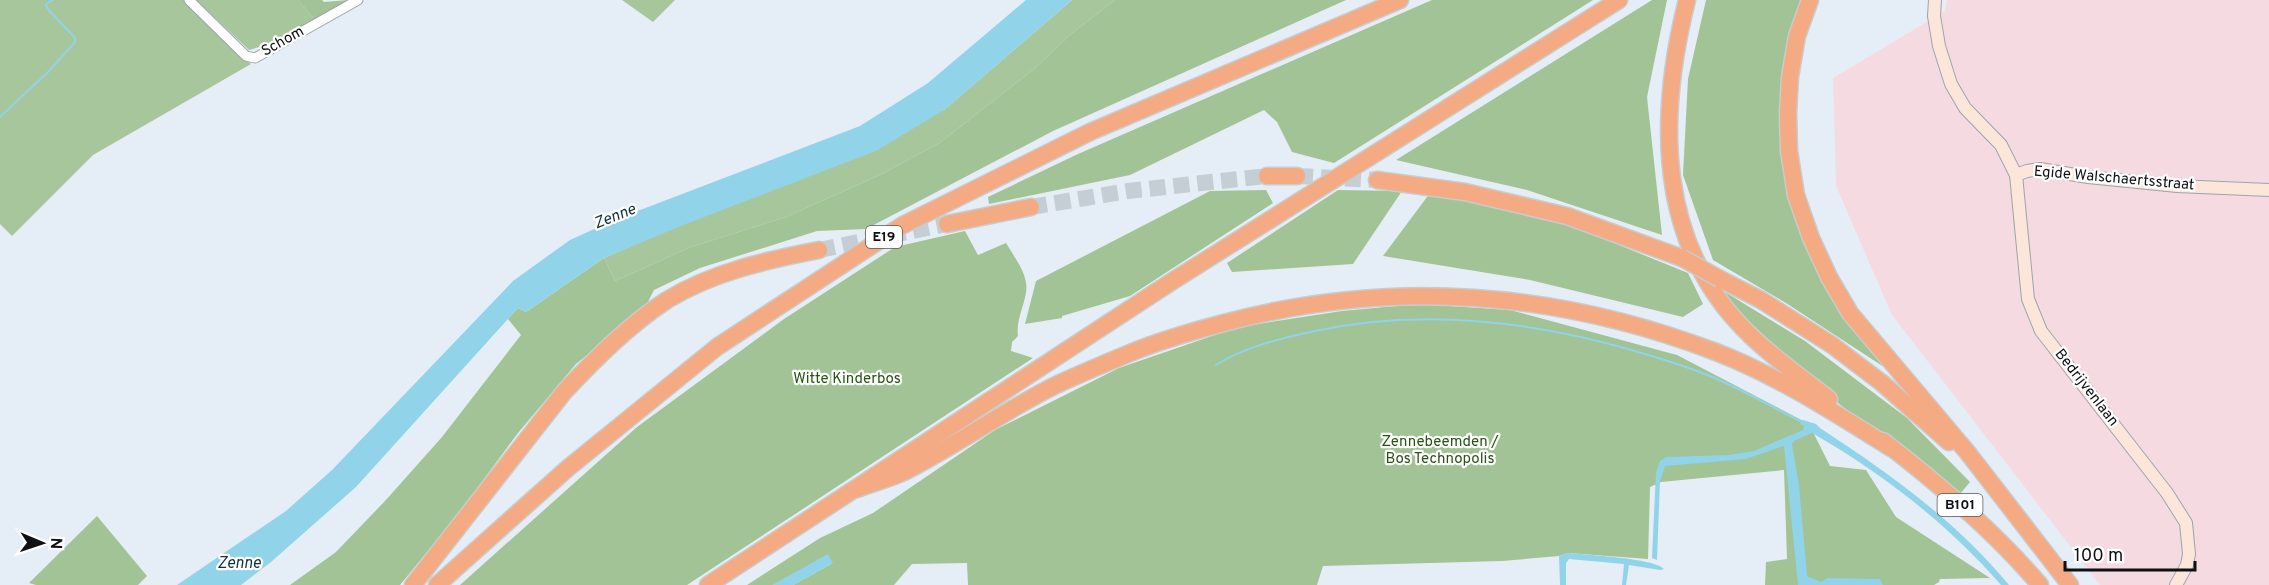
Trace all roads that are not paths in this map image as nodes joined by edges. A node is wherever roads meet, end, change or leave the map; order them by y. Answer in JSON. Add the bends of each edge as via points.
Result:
{"nodes":[{"id":1,"x":189,"y":0,"type":"edge"},
{"id":2,"x":358,"y":0,"type":"edge"},
{"id":3,"x":1400,"y":0,"type":"edge"},
{"id":4,"x":1619,"y":0,"type":"edge"},
{"id":5,"x":1687,"y":0,"type":"edge"},
{"id":6,"x":1810,"y":0,"type":"edge"},
{"id":7,"x":1935,"y":0,"type":"edge"},
{"id":8,"x":2016,"y":175,"type":"junction"},
{"id":9,"x":1267,"y":176,"type":"tunnel mouth"},
{"id":10,"x":1297,"y":176,"type":"tunnel mouth"},
{"id":11,"x":1377,"y":180,"type":"tunnel mouth"},
{"id":12,"x":2269,"y":190,"type":"edge"},
{"id":13,"x":1031,"y":207,"type":"tunnel mouth"},
{"id":14,"x":947,"y":224,"type":"tunnel mouth"},
{"id":15,"x":819,"y":250,"type":"tunnel mouth"},
{"id":16,"x":1891,"y":448,"type":"junction"},
{"id":17,"x":1981,"y":471,"type":"junction"},
{"id":18,"x":857,"y":489,"type":"junction"},
{"id":19,"x":2175,"y":584,"type":"edge"},
{"id":20,"x":413,"y":585,"type":"edge"},
{"id":21,"x":437,"y":585,"type":"edge"},
{"id":22,"x":708,"y":585,"type":"edge"},
{"id":23,"x":2040,"y":585,"type":"edge"},
{"id":24,"x":2070,"y":585,"type":"edge"}],
"edges":[{"from":1,"to":2,"type":"street","name":"Schom","via":[[246,56],[255,58]]},
{"from":3,"to":21,"type":"highway","number":"E19","via":[[1090,132],[903,225],[717,347],[568,468]]},
{"from":4,"to":18,"type":"highway","via":[[1171,282]]},
{"from":5,"to":16,"type":"highway","via":[[1670,94],[1669,144],[1678,216],[1696,262],[1710,287],[1750,335]]},
{"from":6,"to":17,"type":"highway","via":[[1797,36],[1788,113],[1796,195],[1811,238],[1850,313]]},
{"from":7,"to":8,"type":"main road","name":"Egide Walschaertsstraat","via":[[1939,46],[1951,84],[1965,108],[2001,146]]},
{"from":8,"to":12,"type":"main road","name":"Egide Walschaertsstraat","via":[[2040,169],[2177,186]]},
{"from":8,"to":19,"type":"main road","name":"Bedrijvenlaan","via":[[2031,308],[2042,331],[2181,512],[2189,554]]},
{"from":9,"to":10,"type":"highway"},
{"from":11,"to":17,"type":"highway","bridge":true,"via":[[1464,192],[1567,216],[1682,258],[1761,300],[1832,345],[1882,383]]},
{"from":13,"to":14,"type":"highway"},
{"from":15,"to":20,"type":"highway","via":[[757,263],[709,280],[667,300],[626,332],[564,392]]},
{"from":16,"to":18,"type":"highway","via":[[1823,405],[1769,378],[1718,353],[1657,333],[1599,316],[1492,298],[1379,296],[1257,314],[1134,351],[1058,384],[902,473]]},
{"from":16,"to":23,"type":"highway","number":"B101","via":[[1944,489]]},
{"from":17,"to":24,"type":"highway","number":"B101"},
{"from":18,"to":22,"type":"highway"}]}
